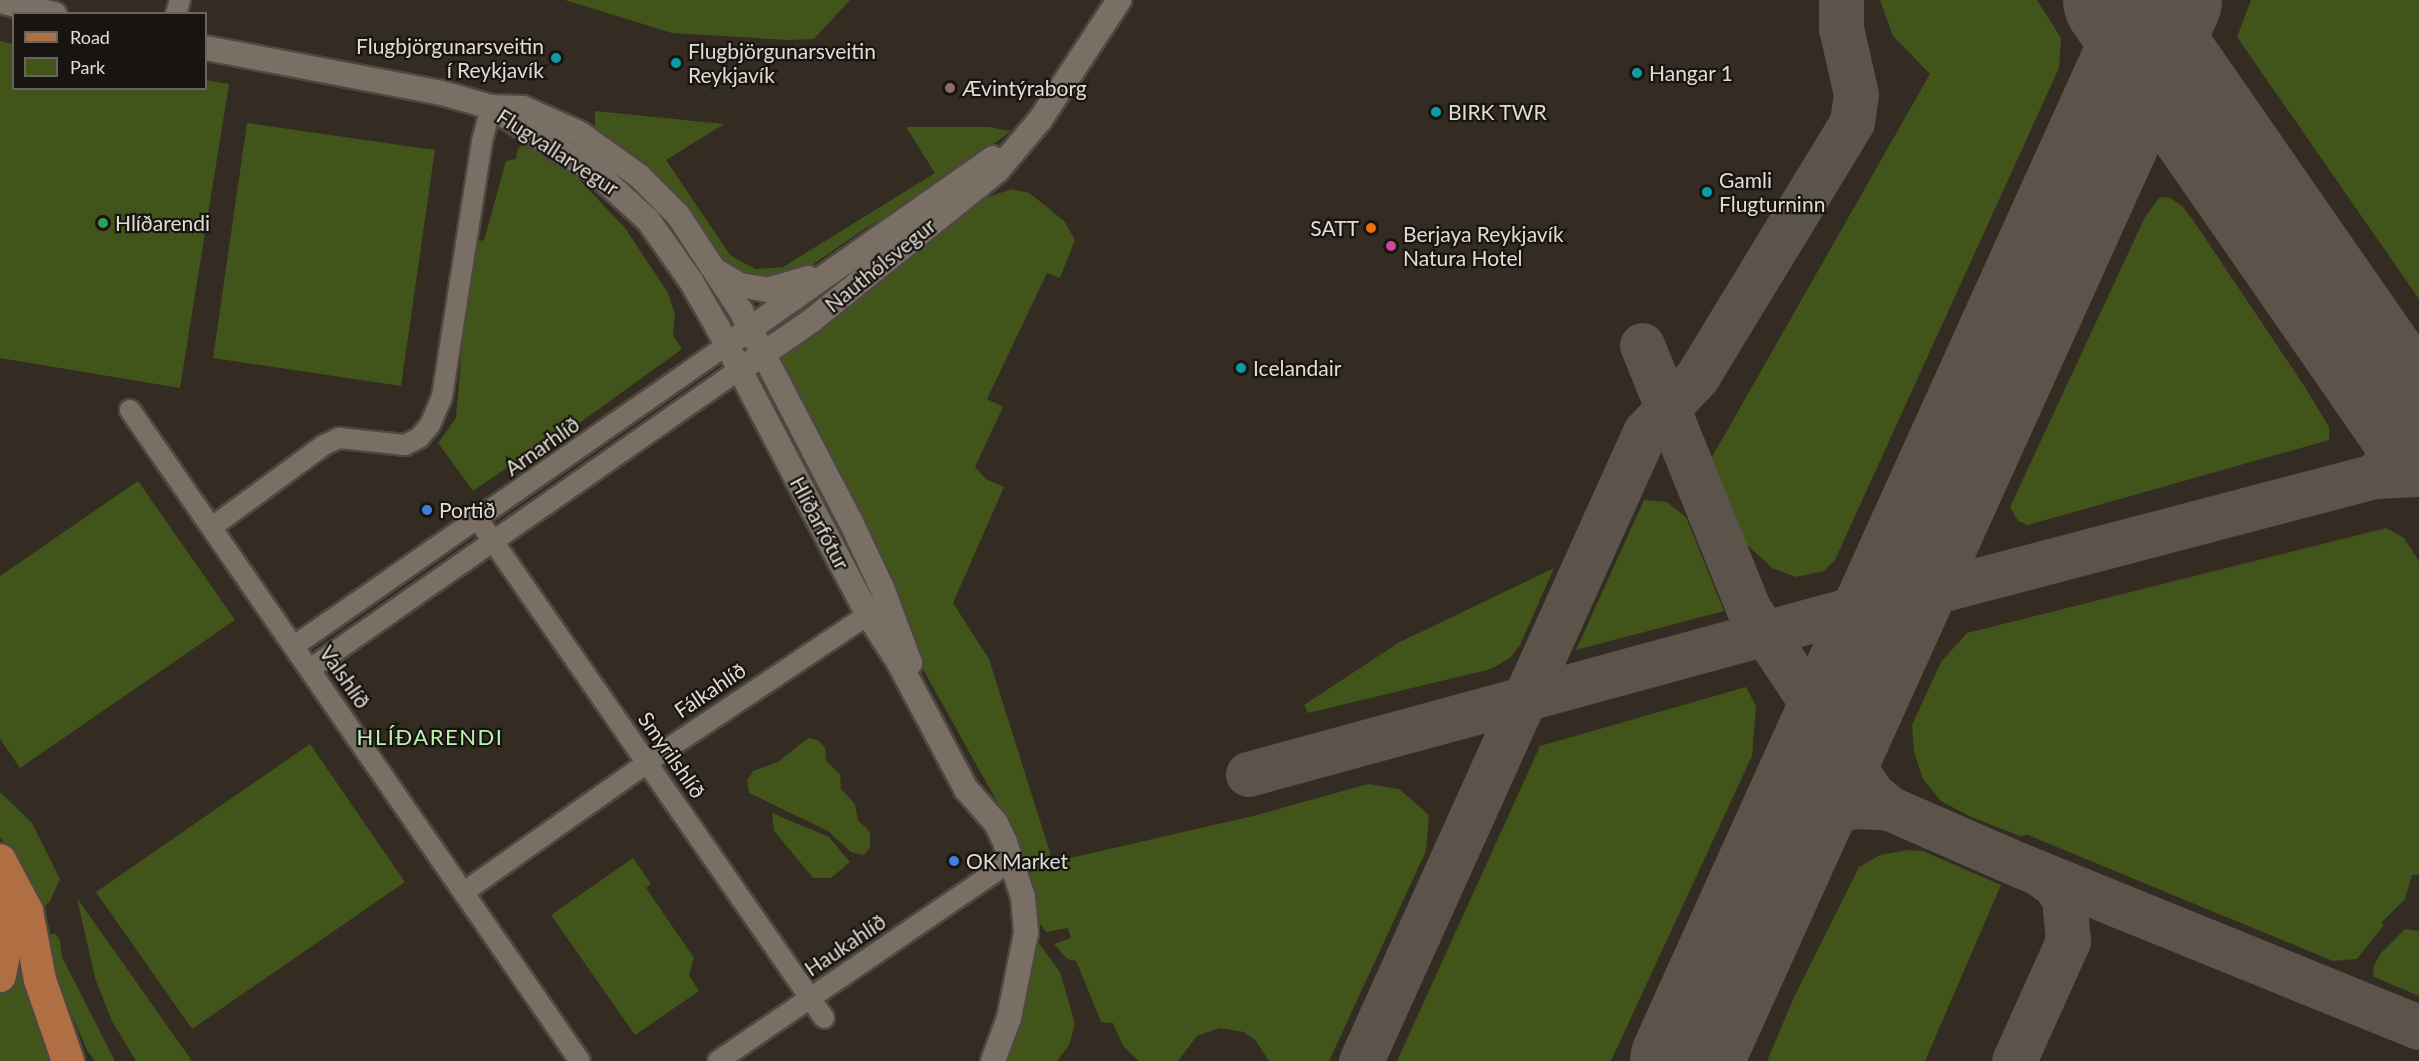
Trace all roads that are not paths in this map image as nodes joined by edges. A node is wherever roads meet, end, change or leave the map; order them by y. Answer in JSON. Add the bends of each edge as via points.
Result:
{"nodes":[{"id":1,"x":1119,"y":0,"type":"edge"},
{"id":2,"x":0,"y":1,"type":"edge"},
{"id":3,"x":46,"y":12,"type":"edge"},
{"id":4,"x":207,"y":48,"type":"edge"},
{"id":5,"x":207,"y":61,"type":"edge"},
{"id":6,"x":284,"y":63,"type":"junction"},
{"id":7,"x":491,"y":107,"type":"junction"},
{"id":8,"x":1012,"y":150,"type":"junction"},
{"id":9,"x":839,"y":266,"type":"junction"},
{"id":10,"x":718,"y":272,"type":"junction"},
{"id":11,"x":750,"y":329,"type":"junction"},
{"id":12,"x":727,"y":345,"type":"junction"},
{"id":13,"x":762,"y":354,"type":"junction"},
{"id":14,"x":740,"y":369,"type":"junction"},
{"id":15,"x":130,"y":410,"type":"dead end"},
{"id":16,"x":479,"y":521,"type":"junction"},
{"id":17,"x":212,"y":527,"type":"junction"},
{"id":18,"x":493,"y":540,"type":"junction"},
{"id":19,"x":868,"y":615,"type":"junction"},
{"id":20,"x":294,"y":646,"type":"junction"},
{"id":21,"x":310,"y":669,"type":"junction"},
{"id":22,"x":919,"y":698,"type":"junction"},
{"id":23,"x":648,"y":762,"type":"junction"},
{"id":24,"x":973,"y":799,"type":"junction"},
{"id":25,"x":0,"y":860,"type":"edge"},
{"id":26,"x":999,"y":869,"type":"junction"},
{"id":27,"x":464,"y":892,"type":"junction"},
{"id":28,"x":0,"y":907,"type":"edge"},
{"id":29,"x":1020,"y":949,"type":"junction"},
{"id":30,"x":0,"y":976,"type":"edge"},
{"id":31,"x":809,"y":999,"type":"junction"},
{"id":32,"x":824,"y":1018,"type":"dead end"},
{"id":33,"x":68,"y":1061,"type":"edge"},
{"id":34,"x":580,"y":1061,"type":"edge"},
{"id":35,"x":718,"y":1061,"type":"edge"},
{"id":36,"x":993,"y":1061,"type":"edge"}],
"edges":[{"from":1,"to":8,"type":"street","name":"Nauthólsvegur","via":[[1040,120]]},
{"from":2,"to":3,"type":"street"},
{"from":4,"to":6,"type":"street","name":"Flugvallarvegur"},
{"from":5,"to":6,"type":"street","name":"Flugvallarvegur"},
{"from":6,"to":7,"type":"street","name":"Flugvallarvegur","via":[[442,93]]},
{"from":7,"to":10,"type":"street","name":"Flugvallarvegur","via":[[510,105],[545,116],[614,156],[678,215]]},
{"from":7,"to":12,"type":"street","name":"Flugvallarvegur","via":[[568,153],[623,194],[671,250]]},
{"from":7,"to":17,"type":"street","via":[[442,397],[430,425],[419,438],[405,445],[339,438],[324,445]]},
{"from":8,"to":9,"type":"street","name":"Nauthólsvegur","via":[[982,164]]},
{"from":8,"to":13,"type":"street","name":"Nauthólsvegur","via":[[983,184],[811,321]]},
{"from":9,"to":10,"type":"street","via":[[767,290],[740,285]]},
{"from":9,"to":11,"type":"street","name":"Nauthólsvegur"},
{"from":10,"to":11,"type":"street","name":"Flugvallarvegur"},
{"from":11,"to":12,"type":"street","name":"Nauthólsvegur"},
{"from":11,"to":13,"type":"street","name":"Flugvallarvegur"},
{"from":12,"to":14,"type":"street","name":"Hlíðarfótur"},
{"from":12,"to":16,"type":"street","name":"Arnarhlíð"},
{"from":13,"to":14,"type":"street","name":"Nauthólsvegur"},
{"from":13,"to":22,"type":"street","name":"Hlíðarfótur","via":[[882,588],[907,651]]},
{"from":14,"to":18,"type":"street"},
{"from":14,"to":19,"type":"street","name":"Hlíðarfótur"},
{"from":15,"to":17,"type":"street","name":"Valshlíð"},
{"from":16,"to":18,"type":"street","name":"Smyrilshlíð"},
{"from":16,"to":20,"type":"street","name":"Arnarhlíð"},
{"from":17,"to":20,"type":"street","name":"Valshlíð"},
{"from":18,"to":21,"type":"street"},
{"from":18,"to":23,"type":"street","name":"Smyrilshlíð"},
{"from":19,"to":22,"type":"street","name":"Hlíðarfótur"},
{"from":19,"to":23,"type":"street","name":"Fálkahlíð"},
{"from":20,"to":21,"type":"street","name":"Valshlíð"},
{"from":21,"to":27,"type":"street","name":"Valshlíð"},
{"from":22,"to":24,"type":"street","name":"Hlíðarfótur"},
{"from":23,"to":27,"type":"street","name":"Fálkahlíð"},
{"from":23,"to":31,"type":"street","name":"Smyrilshlíð"},
{"from":24,"to":26,"type":"street","name":"Hlíðarfótur"},
{"from":24,"to":29,"type":"street","name":"Hlíðarfótur","via":[[996,823],[1014,863],[1025,910],[1026,933]]},
{"from":25,"to":33,"type":"main road","via":[[27,911],[40,980]]},
{"from":26,"to":29,"type":"street","name":"Hlíðarfótur"},
{"from":26,"to":31,"type":"street","name":"Haukahlíð"},
{"from":27,"to":34,"type":"street","name":"Valshlíð"},
{"from":28,"to":30,"type":"main road","via":[[7,939]]},
{"from":29,"to":36,"type":"street","name":"Hlíðarfótur","via":[[1009,1018]]},
{"from":31,"to":32,"type":"street","name":"Smyrilshlíð"},
{"from":31,"to":35,"type":"street","name":"Haukahlíð"}]}
